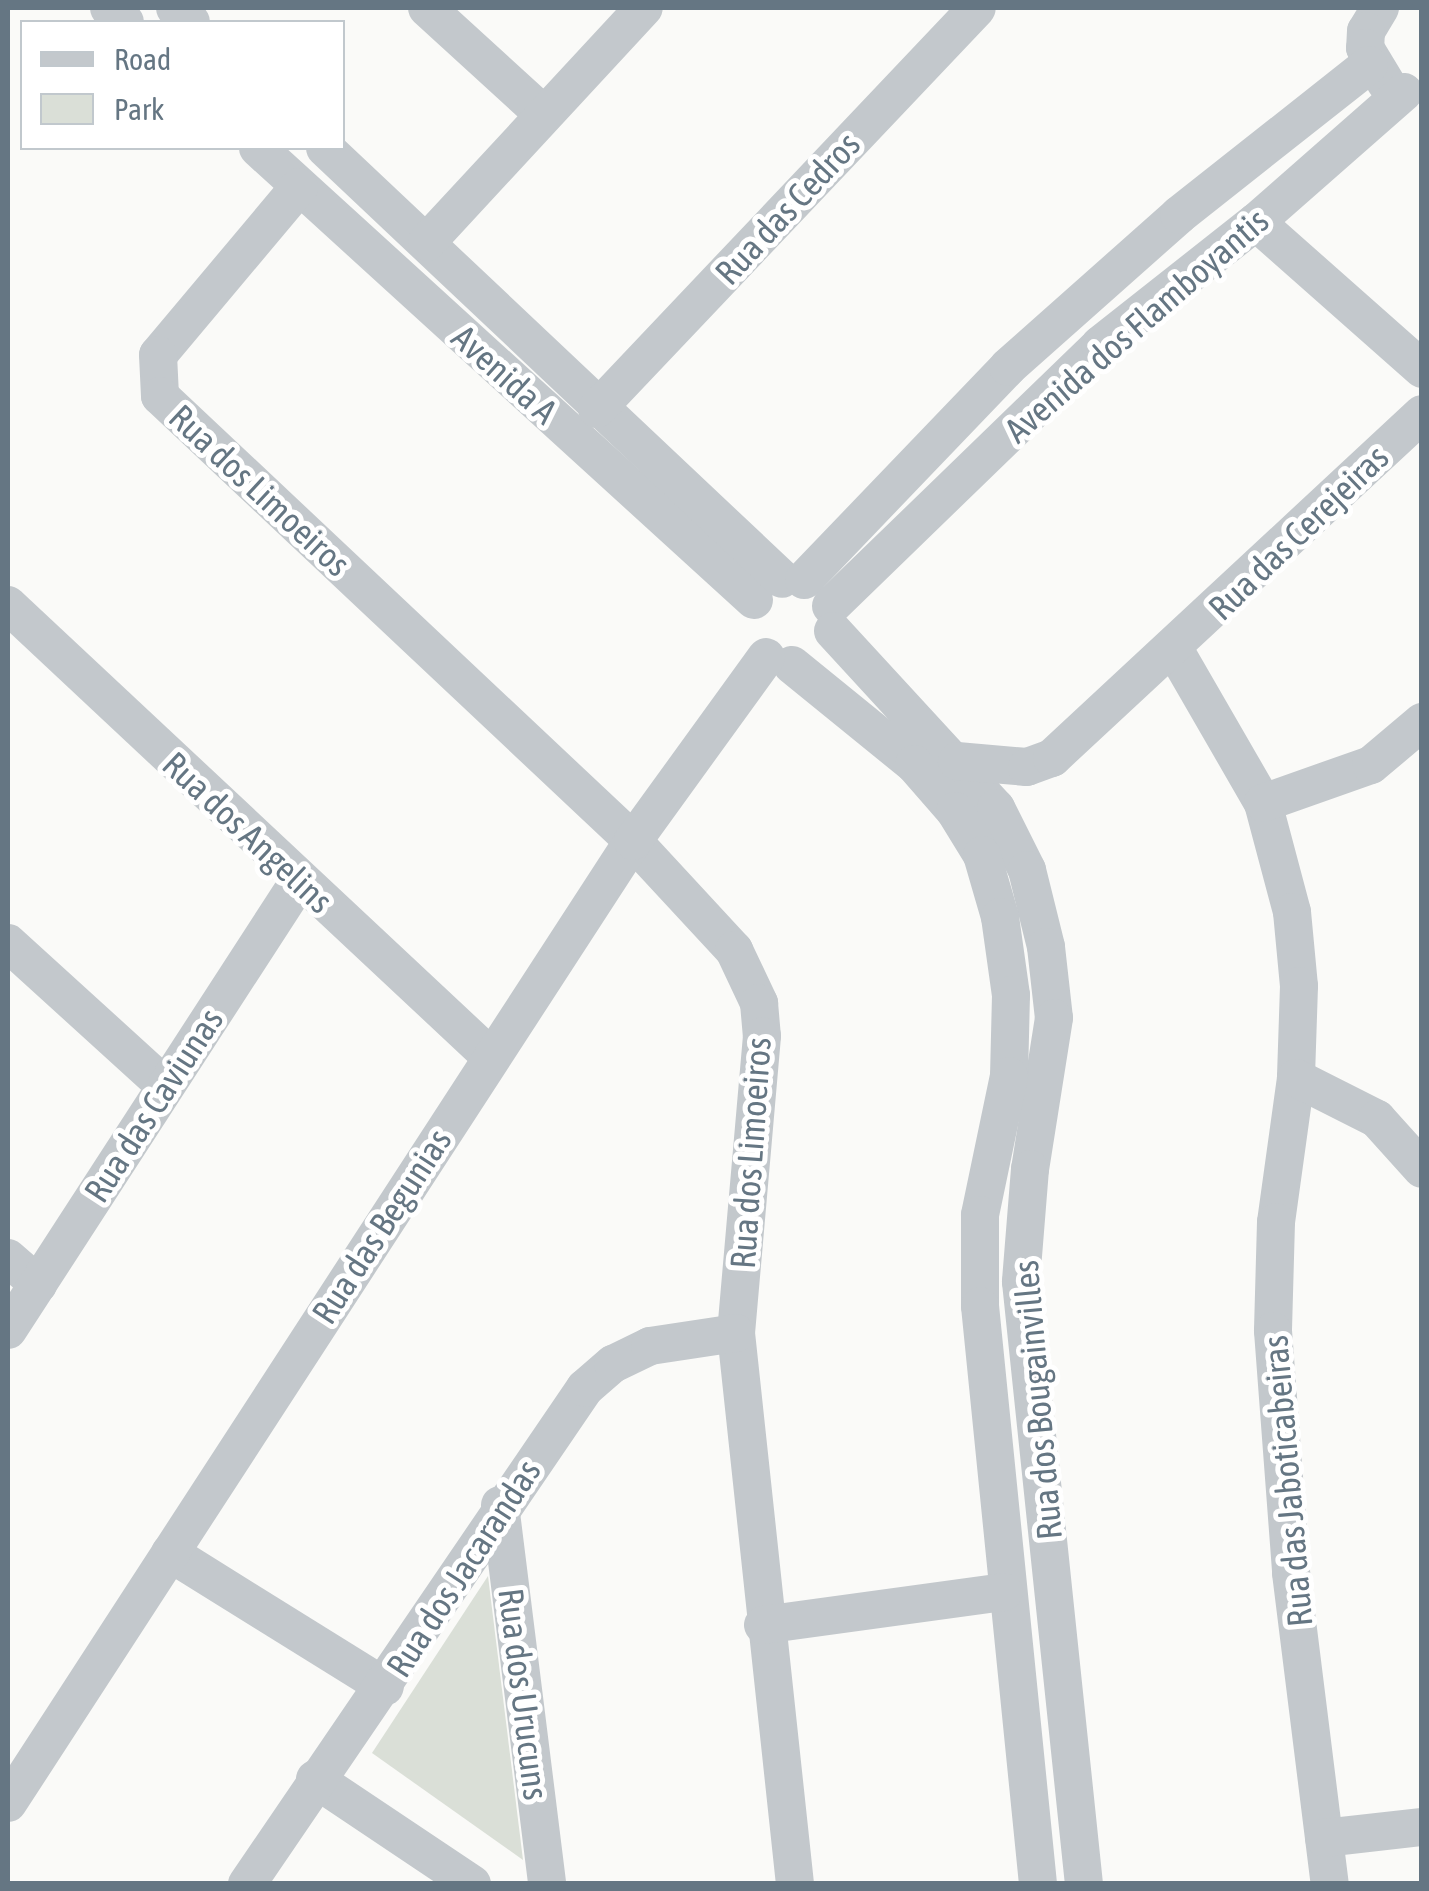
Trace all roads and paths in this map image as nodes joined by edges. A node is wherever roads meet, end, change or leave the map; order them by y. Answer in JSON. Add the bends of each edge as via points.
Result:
{"nodes":[{"id":1,"x":428,"y":8,"type":"edge"},
{"id":2,"x":644,"y":8,"type":"edge"},
{"id":3,"x":977,"y":8,"type":"edge"},
{"id":4,"x":1380,"y":8,"type":"edge"},
{"id":5,"x":1369,"y":64,"type":"junction"},
{"id":6,"x":1413,"y":91,"type":"edge"},
{"id":7,"x":544,"y":114,"type":"junction"},
{"id":8,"x":260,"y":150,"type":"edge"},
{"id":9,"x":327,"y":150,"type":"edge"},
{"id":10,"x":299,"y":186,"type":"junction"},
{"id":11,"x":1256,"y":222,"type":"junction"},
{"id":12,"x":427,"y":242,"type":"junction"},
{"id":13,"x":1422,"y":368,"type":"edge"},
{"id":14,"x":598,"y":409,"type":"junction"},
{"id":15,"x":1422,"y":414,"type":"edge"},
{"id":16,"x":801,"y":599,"type":"junction"},
{"id":17,"x":8,"y":605,"type":"edge"},
{"id":18,"x":1174,"y":650,"type":"junction"},
{"id":19,"x":779,"y":661,"type":"junction"},
{"id":20,"x":1422,"y":722,"type":"edge"},
{"id":21,"x":957,"y":760,"type":"junction"},
{"id":22,"x":1263,"y":803,"type":"junction"},
{"id":23,"x":633,"y":841,"type":"junction"},
{"id":24,"x":298,"y":880,"type":"junction"},
{"id":25,"x":8,"y":943,"type":"edge"},
{"id":26,"x":491,"y":1056,"type":"junction"},
{"id":27,"x":1296,"y":1078,"type":"junction"},
{"id":28,"x":164,"y":1085,"type":"junction"},
{"id":29,"x":1422,"y":1169,"type":"edge"},
{"id":30,"x":8,"y":1258,"type":"edge"},
{"id":31,"x":38,"y":1284,"type":"junction"},
{"id":32,"x":8,"y":1330,"type":"edge"},
{"id":33,"x":736,"y":1333,"type":"junction"},
{"id":34,"x":500,"y":1505,"type":"junction"},
{"id":35,"x":170,"y":1553,"type":"junction"},
{"id":36,"x":1004,"y":1592,"type":"junction"},
{"id":37,"x":763,"y":1625,"type":"junction"},
{"id":38,"x":385,"y":1686,"type":"junction"},
{"id":39,"x":315,"y":1779,"type":"junction"},
{"id":40,"x":8,"y":1803,"type":"edge"},
{"id":41,"x":1422,"y":1828,"type":"edge"},
{"id":42,"x":1324,"y":1838,"type":"junction"},
{"id":43,"x":247,"y":1884,"type":"edge"},
{"id":44,"x":472,"y":1884,"type":"edge"},
{"id":45,"x":547,"y":1884,"type":"edge"},
{"id":46,"x":795,"y":1884,"type":"edge"},
{"id":47,"x":1038,"y":1884,"type":"edge"},
{"id":48,"x":1084,"y":1884,"type":"edge"},
{"id":49,"x":1330,"y":1884,"type":"edge"}],
"edges":[{"from":1,"to":7,"type":"street"},
{"from":2,"to":7,"type":"street"},
{"from":3,"to":14,"type":"street","name":"Rua das Cedros"},
{"from":4,"to":5,"type":"street","via":[[1366,31]]},
{"from":5,"to":6,"type":"street","name":"Avenida dos Flamboyantis"},
{"from":5,"to":16,"type":"street","name":"Avenida dos Flamboyantis","via":[[1179,214],[1008,366]]},
{"from":6,"to":11,"type":"street","name":"Avenida dos Flamboyantis"},
{"from":7,"to":12,"type":"street"},
{"from":8,"to":10,"type":"street","name":"Avenida A"},
{"from":9,"to":12,"type":"street","name":"Avenida A"},
{"from":10,"to":16,"type":"street","name":"Avenida A"},
{"from":10,"to":23,"type":"street","name":"Rua dos Limoeiros","via":[[158,354],[160,396]]},
{"from":11,"to":13,"type":"street"},
{"from":11,"to":16,"type":"street","name":"Avenida dos Flamboyantis"},
{"from":12,"to":14,"type":"street","name":"Avenida A"},
{"from":14,"to":16,"type":"street","name":"Avenida A"},
{"from":15,"to":18,"type":"street","name":"Rua das Cerejeiras"},
{"from":16,"to":19,"type":"street","name":"Avenida dos Flamboyantis","via":[[822,651]]},
{"from":16,"to":19,"type":"street","via":[[748,624]]},
{"from":16,"to":21,"type":"street","name":"Rua dos Bougainvilles"},
{"from":17,"to":24,"type":"street","name":"Rua dos Angelins"},
{"from":18,"to":21,"type":"street","name":"Rua das Cerejeiras","via":[[1052,758],[1028,767]]},
{"from":18,"to":22,"type":"street","name":"Rua das Jaboticabeiras"},
{"from":19,"to":23,"type":"street","name":"Rua das Begunias"},
{"from":19,"to":36,"type":"street","name":"Rua dos Bougainvilles","via":[[914,764],[955,811],[982,856],[1000,916],[1011,995],[1009,1076],[980,1215],[980,1306]]},
{"from":20,"to":22,"type":"street","via":[[1371,765]]},
{"from":21,"to":48,"type":"street","name":"Rua dos Bougainvilles","via":[[996,808],[1026,870],[1046,947],[1054,1018],[1021,1282]]},
{"from":22,"to":27,"type":"street","name":"Rua das Jaboticabeiras","via":[[1292,912],[1299,986]]},
{"from":23,"to":26,"type":"street","name":"Rua das Begunias"},
{"from":23,"to":33,"type":"street","name":"Rua dos Limoeiros","via":[[734,950],[759,1003],[762,1036]]},
{"from":24,"to":26,"type":"street","name":"Rua dos Angelins"},
{"from":24,"to":28,"type":"street","name":"Rua das Caviunas"},
{"from":25,"to":28,"type":"street"},
{"from":26,"to":35,"type":"street","name":"Rua das Begunias"},
{"from":27,"to":29,"type":"street","via":[[1377,1119]]},
{"from":27,"to":42,"type":"street","name":"Rua das Jaboticabeiras","via":[[1276,1222],[1273,1332],[1291,1573]]},
{"from":28,"to":31,"type":"street","name":"Rua das Caviunas"},
{"from":30,"to":31,"type":"street"},
{"from":31,"to":32,"type":"street","name":"Rua das Caviunas"},
{"from":33,"to":34,"type":"street","name":"Rua dos Jacarandas","via":[[683,1336],[613,1364],[584,1388]]},
{"from":33,"to":37,"type":"street","name":"Rua dos Limoeiros"},
{"from":34,"to":38,"type":"street","name":"Rua dos Jacarandas"},
{"from":34,"to":45,"type":"street","name":"Rua dos Urucuns"},
{"from":35,"to":38,"type":"street"},
{"from":35,"to":40,"type":"street","name":"Rua das Begunias"},
{"from":36,"to":37,"type":"street"},
{"from":36,"to":47,"type":"street","name":"Rua dos Bougainvilles"},
{"from":37,"to":46,"type":"street","name":"Rua dos Limoeiros"},
{"from":38,"to":39,"type":"street","name":"Rua dos Jacarandas"},
{"from":39,"to":43,"type":"street","name":"Rua dos Jacarandas"},
{"from":39,"to":44,"type":"street"},
{"from":41,"to":42,"type":"street"},
{"from":42,"to":49,"type":"street","name":"Rua das Jaboticabeiras"}]}
